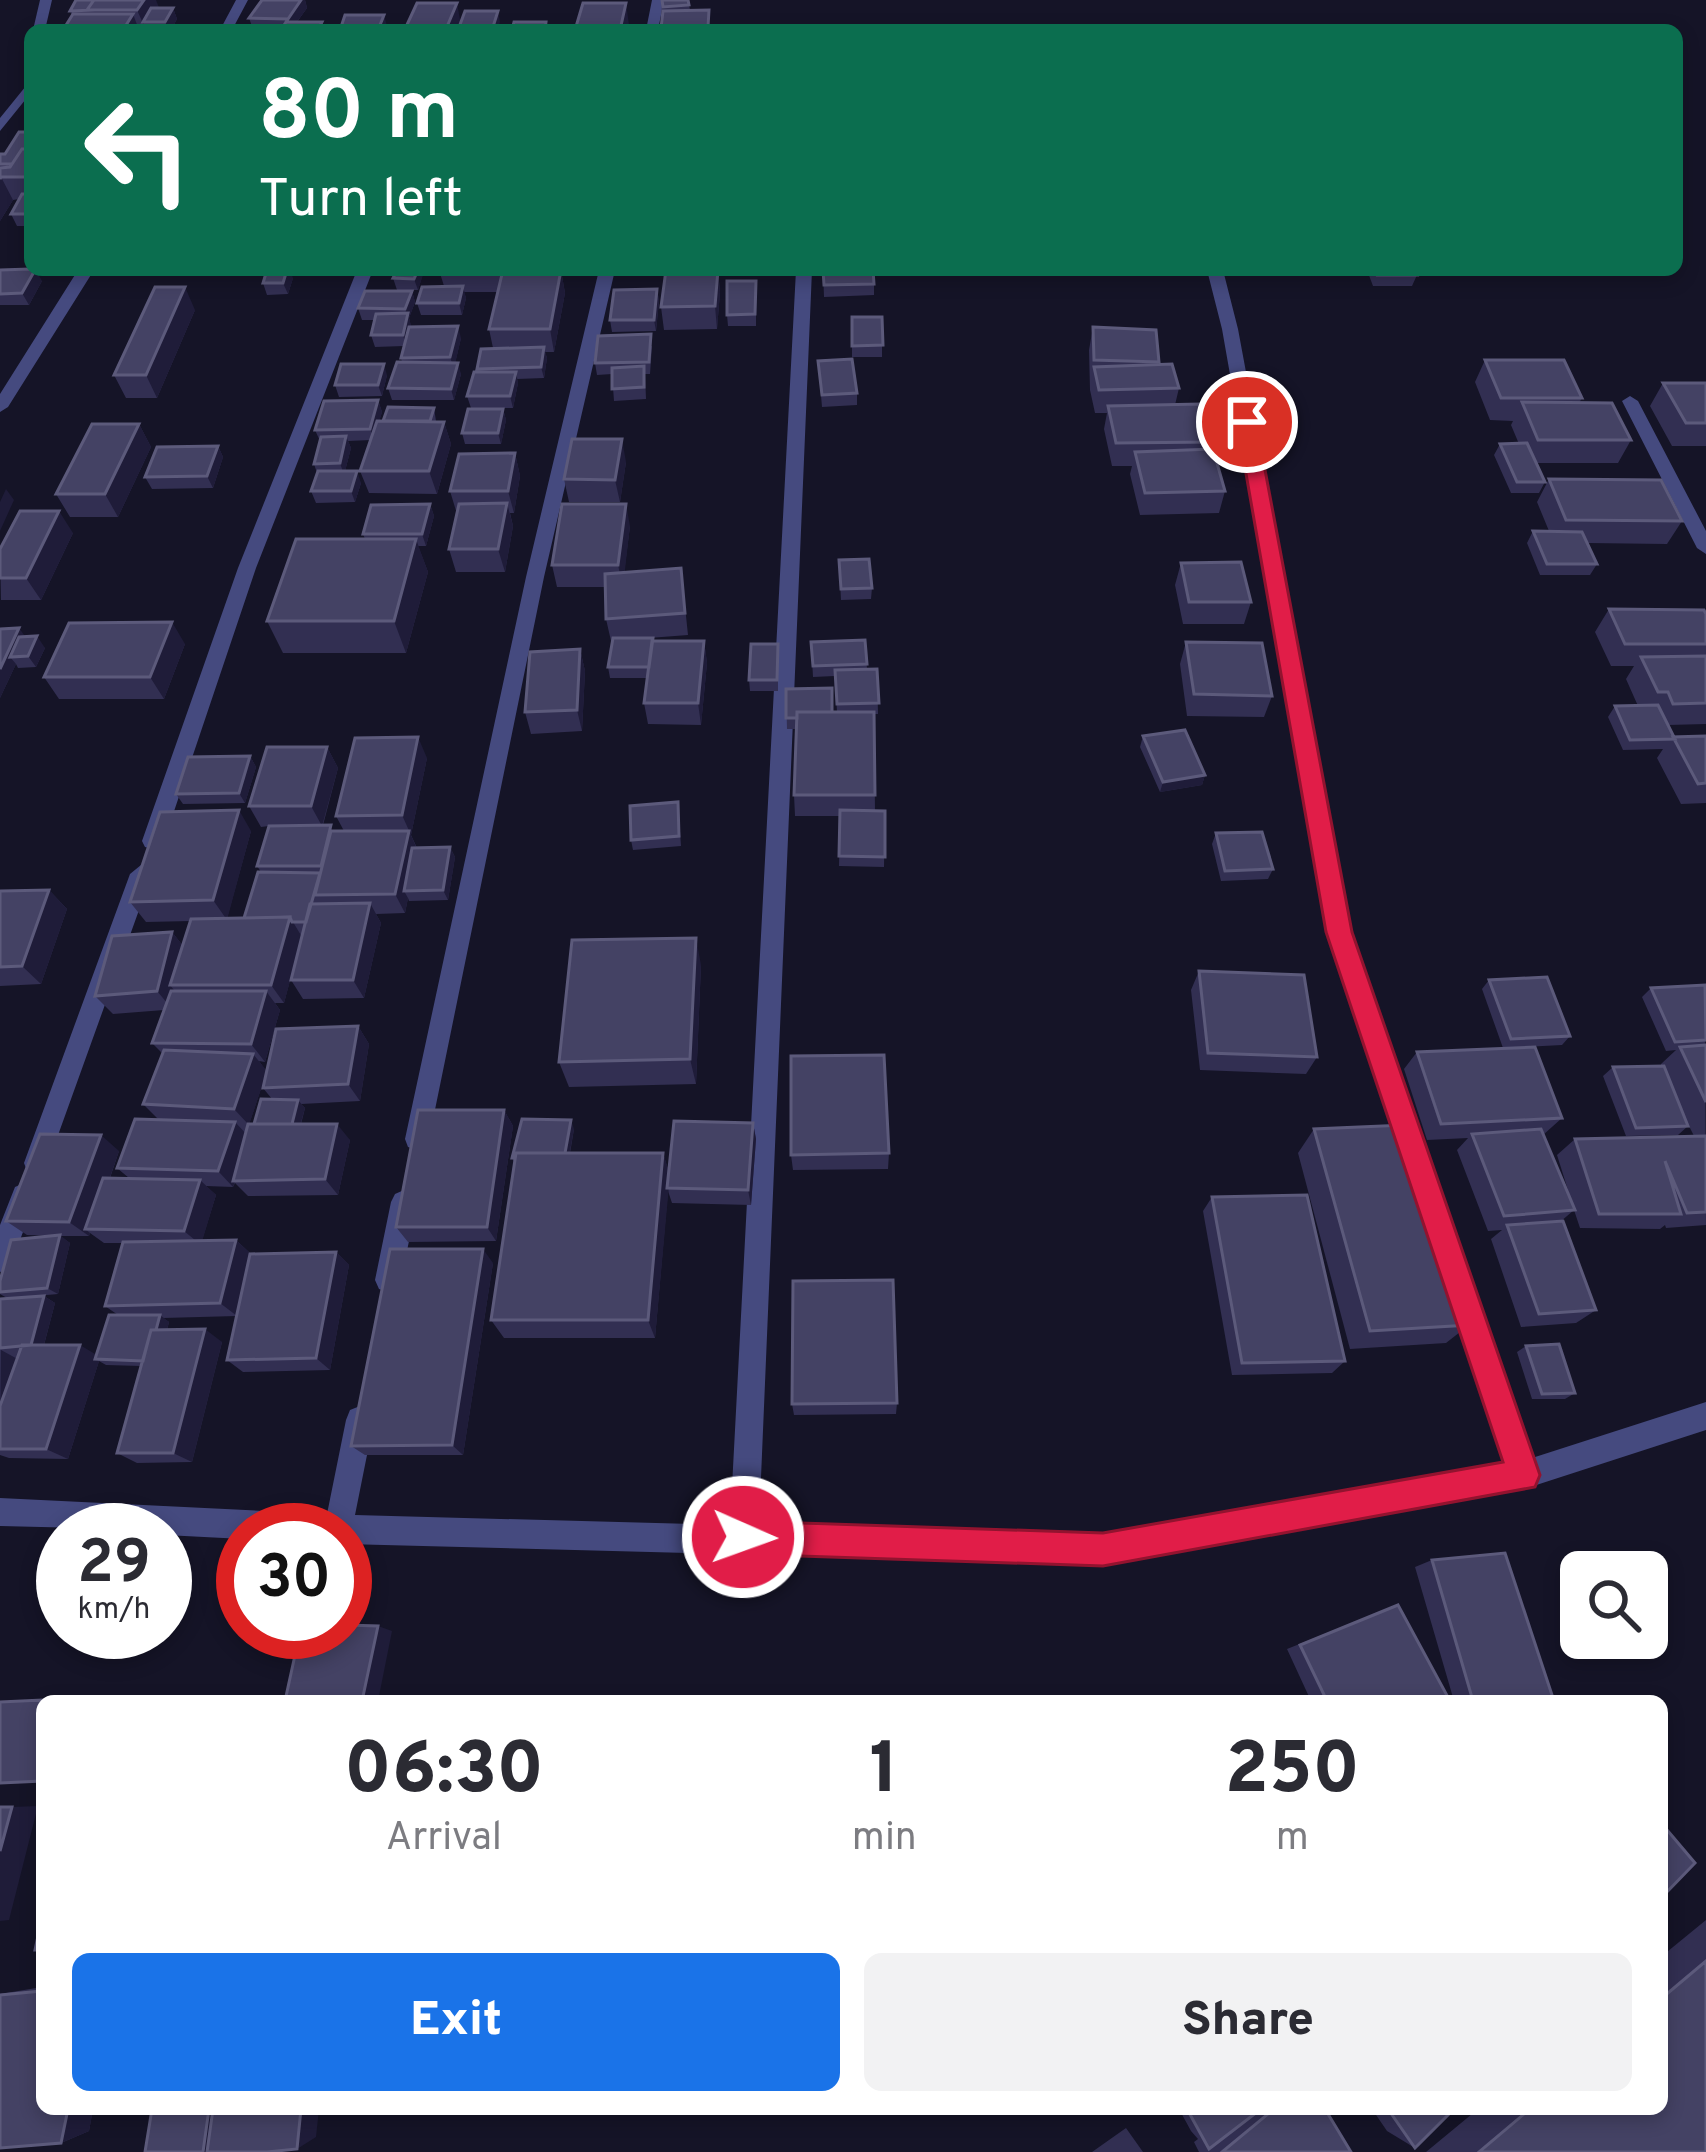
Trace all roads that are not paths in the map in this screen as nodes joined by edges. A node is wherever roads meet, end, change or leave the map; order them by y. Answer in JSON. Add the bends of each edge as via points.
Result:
{"nodes":[{"id":1,"x":24,"y":94,"type":"edge"},
{"id":2,"x":0,"y":127,"type":"edge"},
{"id":3,"x":82,"y":276,"type":"edge"},
{"id":4,"x":363,"y":276,"type":"edge"},
{"id":5,"x":607,"y":276,"type":"edge"},
{"id":6,"x":804,"y":276,"type":"edge"},
{"id":7,"x":1216,"y":276,"type":"edge"},
{"id":8,"x":1630,"y":401,"type":"dead end"},
{"id":9,"x":0,"y":407,"type":"edge"},
{"id":10,"x":1706,"y":548,"type":"edge"},
{"id":11,"x":0,"y":1260,"type":"edge"},
{"id":12,"x":384,"y":1300,"type":"edge"},
{"id":13,"x":366,"y":1391,"type":"edge"},
{"id":14,"x":1706,"y":1416,"type":"edge"},
{"id":15,"x":1524,"y":1475,"type":"junction"},
{"id":16,"x":343,"y":1503,"type":"edge"},
{"id":17,"x":0,"y":1512,"type":"edge"},
{"id":18,"x":216,"y":1523,"type":"edge"},
{"id":19,"x":372,"y":1530,"type":"edge"},
{"id":20,"x":743,"y":1537,"type":"junction"}],
"edges":[{"from":1,"to":2,"type":"street"},
{"from":3,"to":9,"type":"street"},
{"from":4,"to":11,"type":"street","via":[[247,568]]},
{"from":5,"to":12,"type":"street"},
{"from":6,"to":20,"type":"street"},
{"from":7,"to":15,"type":"street","via":[[1339,932]]},
{"from":8,"to":10,"type":"street"},
{"from":13,"to":16,"type":"street"},
{"from":14,"to":15,"type":"street"},
{"from":15,"to":20,"type":"street","via":[[1103,1549]]},
{"from":17,"to":18,"type":"street"},
{"from":19,"to":20,"type":"street"}]}
